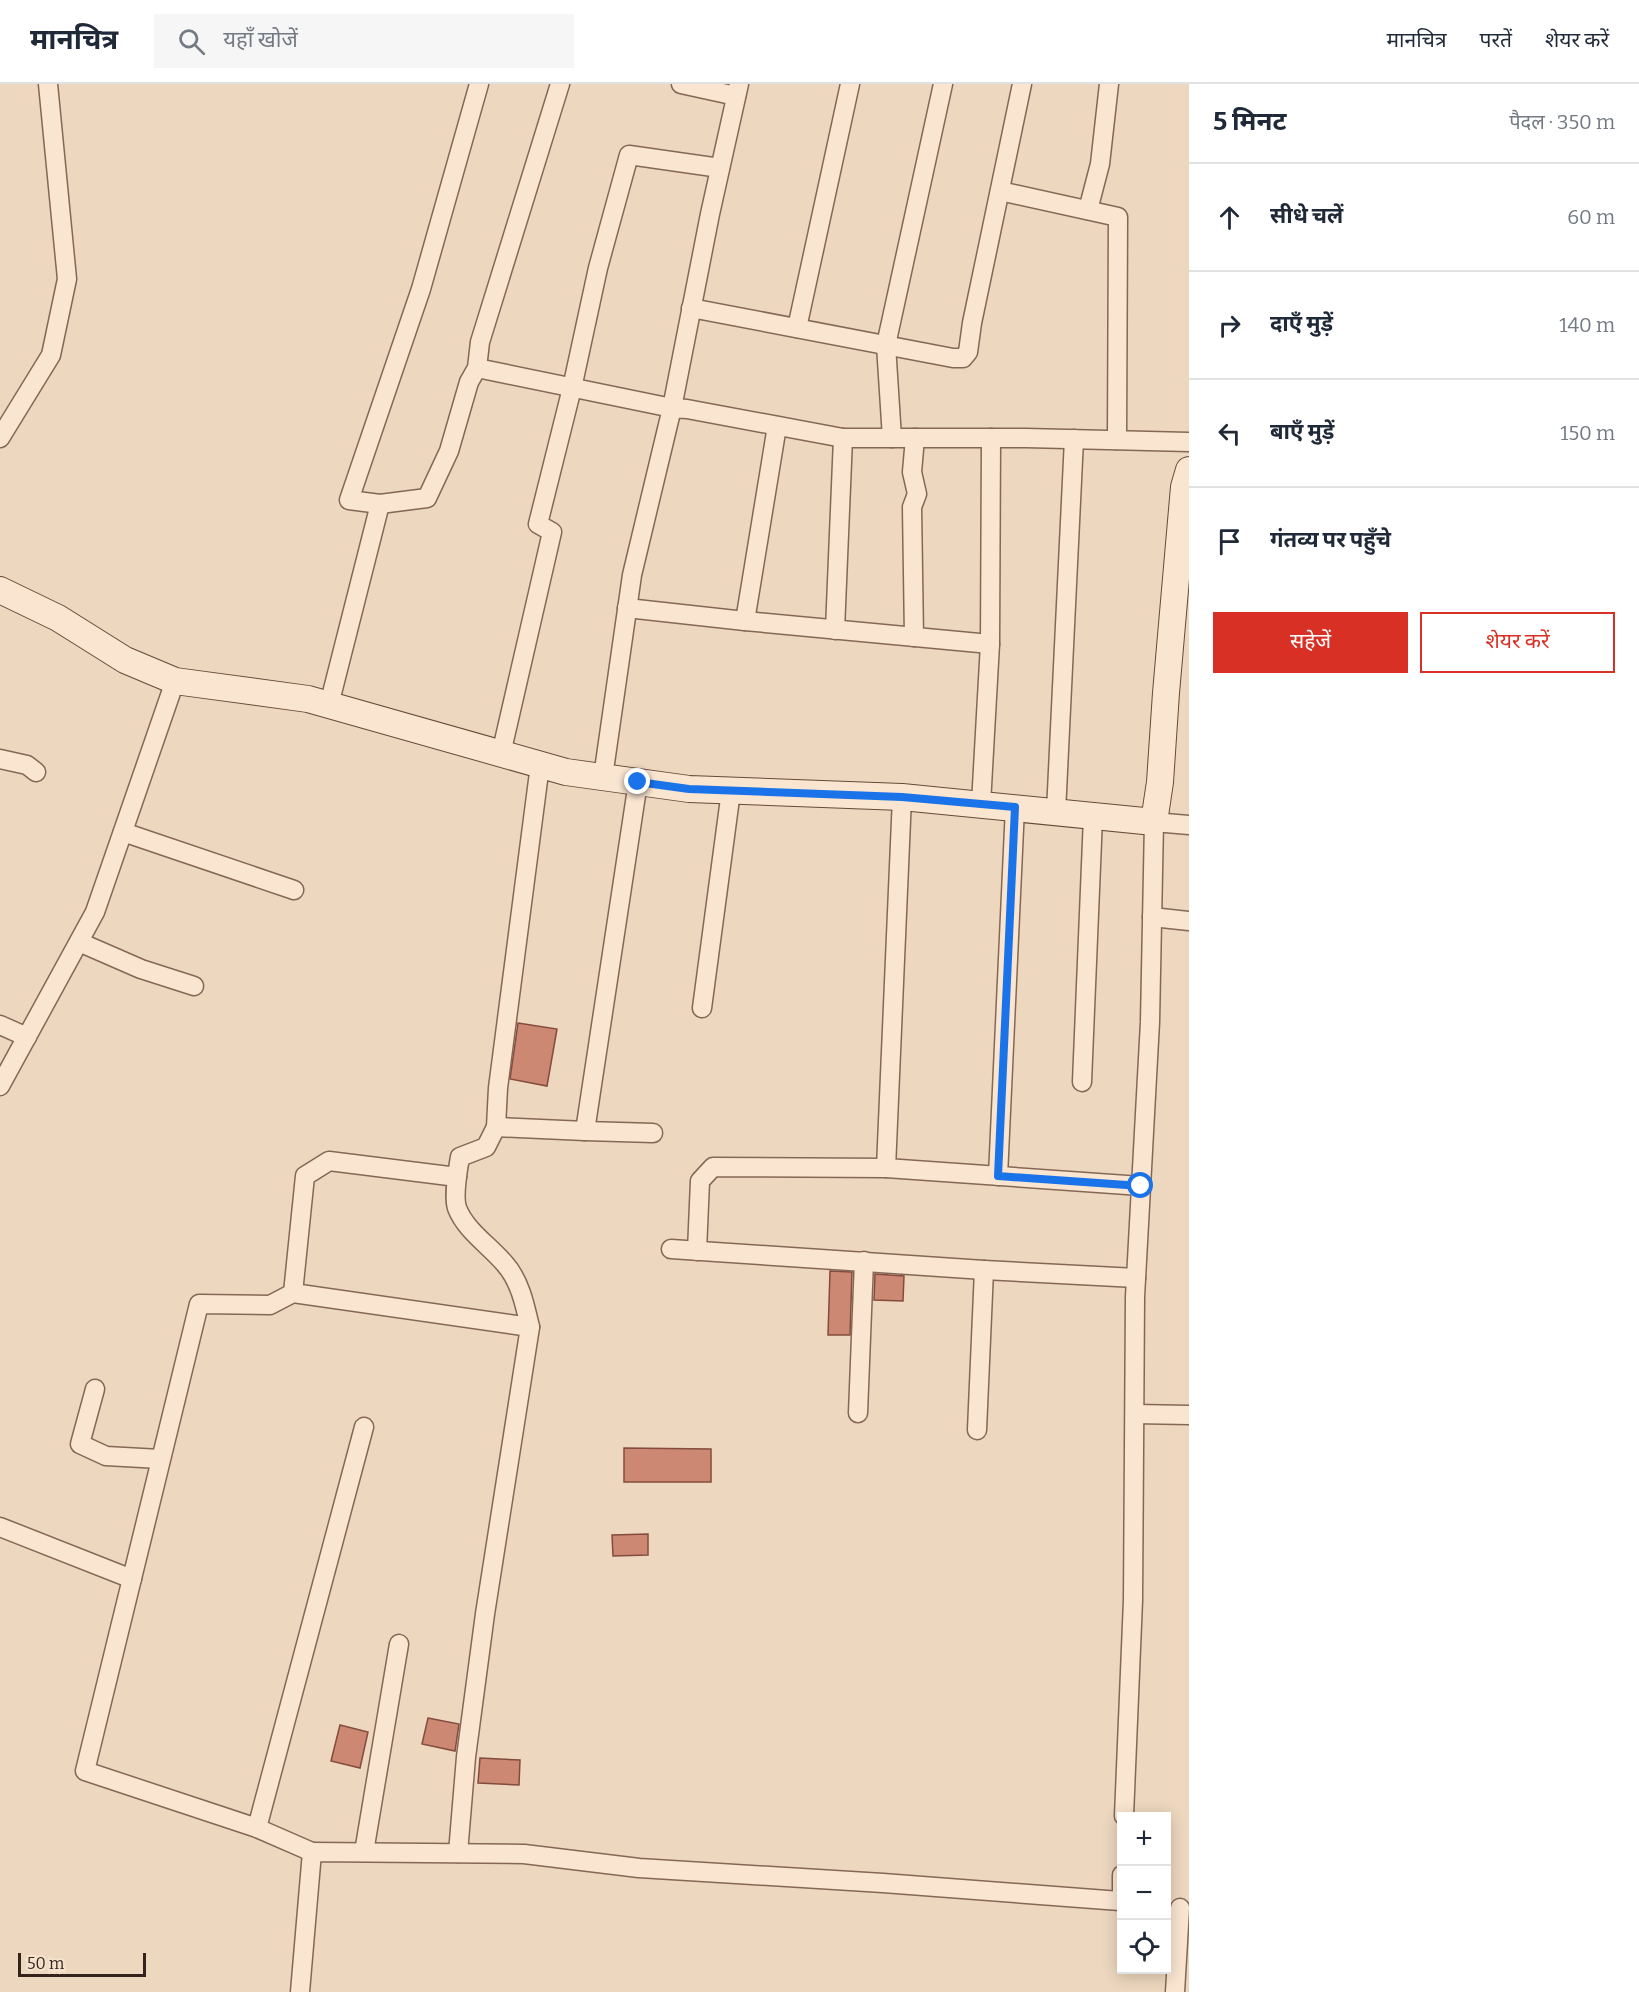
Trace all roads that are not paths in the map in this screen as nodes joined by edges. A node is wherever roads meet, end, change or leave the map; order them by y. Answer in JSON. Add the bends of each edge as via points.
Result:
{"nodes":[{"id":1,"x":48,"y":84,"type":"edge"},
{"id":2,"x":479,"y":84,"type":"edge"},
{"id":3,"x":560,"y":84,"type":"edge"},
{"id":4,"x":681,"y":84,"type":"edge"},
{"id":5,"x":850,"y":84,"type":"edge"},
{"id":6,"x":943,"y":84,"type":"edge"},
{"id":7,"x":1023,"y":84,"type":"edge"},
{"id":8,"x":1109,"y":84,"type":"edge"},
{"id":9,"x":737,"y":90,"type":"edge"},
{"id":10,"x":720,"y":168,"type":"junction"},
{"id":11,"x":1000,"y":191,"type":"junction"},
{"id":12,"x":1088,"y":210,"type":"junction"},
{"id":13,"x":691,"y":308,"type":"junction"},
{"id":14,"x":797,"y":328,"type":"junction"},
{"id":15,"x":886,"y":345,"type":"junction"},
{"id":16,"x":477,"y":368,"type":"junction"},
{"id":17,"x":572,"y":388,"type":"junction"},
{"id":18,"x":672,"y":408,"type":"junction"},
{"id":19,"x":777,"y":426,"type":"junction"},
{"id":20,"x":0,"y":438,"type":"edge"},
{"id":21,"x":843,"y":438,"type":"junction"},
{"id":22,"x":892,"y":438,"type":"junction"},
{"id":23,"x":915,"y":438,"type":"junction"},
{"id":24,"x":991,"y":438,"type":"junction"},
{"id":25,"x":1074,"y":439,"type":"junction"},
{"id":26,"x":1117,"y":440,"type":"junction"},
{"id":27,"x":1189,"y":442,"type":"edge"},
{"id":28,"x":1189,"y":470,"type":"edge"},
{"id":29,"x":380,"y":504,"type":"junction"},
{"id":30,"x":1,"y":596,"type":"edge"},
{"id":31,"x":627,"y":608,"type":"junction"},
{"id":32,"x":745,"y":621,"type":"junction"},
{"id":33,"x":835,"y":630,"type":"junction"},
{"id":34,"x":914,"y":637,"type":"junction"},
{"id":35,"x":990,"y":644,"type":"junction"},
{"id":36,"x":175,"y":681,"type":"junction"},
{"id":37,"x":329,"y":705,"type":"junction"},
{"id":38,"x":501,"y":754,"type":"junction"},
{"id":39,"x":0,"y":759,"type":"edge"},
{"id":40,"x":540,"y":765,"type":"junction"},
{"id":41,"x":36,"y":772,"type":"dead end"},
{"id":42,"x":603,"y":777,"type":"junction"},
{"id":43,"x":638,"y":782,"type":"junction"},
{"id":44,"x":731,"y":791,"type":"junction"},
{"id":45,"x":902,"y":797,"type":"junction"},
{"id":46,"x":981,"y":804,"type":"junction"},
{"id":47,"x":1015,"y":807,"type":"junction"},
{"id":48,"x":1056,"y":812,"type":"junction"},
{"id":49,"x":1093,"y":817,"type":"junction"},
{"id":50,"x":1154,"y":822,"type":"junction"},
{"id":51,"x":1189,"y":825,"type":"edge"},
{"id":52,"x":123,"y":832,"type":"junction"},
{"id":53,"x":294,"y":890,"type":"dead end"},
{"id":54,"x":1152,"y":917,"type":"junction"},
{"id":55,"x":1189,"y":921,"type":"edge"},
{"id":56,"x":79,"y":942,"type":"junction"},
{"id":57,"x":194,"y":986,"type":"dead end"},
{"id":58,"x":702,"y":1008,"type":"dead end"},
{"id":59,"x":0,"y":1025,"type":"edge"},
{"id":60,"x":27,"y":1037,"type":"junction"},
{"id":61,"x":1082,"y":1082,"type":"dead end"},
{"id":62,"x":0,"y":1086,"type":"edge"},
{"id":63,"x":496,"y":1127,"type":"junction"},
{"id":64,"x":585,"y":1131,"type":"junction"},
{"id":65,"x":653,"y":1133,"type":"dead end"},
{"id":66,"x":886,"y":1168,"type":"junction"},
{"id":67,"x":998,"y":1176,"type":"junction"},
{"id":68,"x":457,"y":1177,"type":"junction"},
{"id":69,"x":1141,"y":1186,"type":"junction"},
{"id":70,"x":671,"y":1249,"type":"dead end"},
{"id":71,"x":697,"y":1251,"type":"junction"},
{"id":72,"x":864,"y":1261,"type":"junction"},
{"id":73,"x":984,"y":1270,"type":"junction"},
{"id":74,"x":1137,"y":1278,"type":"junction"},
{"id":75,"x":293,"y":1293,"type":"junction"},
{"id":76,"x":530,"y":1327,"type":"junction"},
{"id":77,"x":95,"y":1389,"type":"dead end"},
{"id":78,"x":858,"y":1413,"type":"dead end"},
{"id":79,"x":1134,"y":1413,"type":"junction"},
{"id":80,"x":1189,"y":1414,"type":"edge"},
{"id":81,"x":364,"y":1427,"type":"dead end"},
{"id":82,"x":977,"y":1430,"type":"dead end"},
{"id":83,"x":160,"y":1459,"type":"junction"},
{"id":84,"x":0,"y":1527,"type":"edge"},
{"id":85,"x":132,"y":1579,"type":"junction"},
{"id":86,"x":399,"y":1644,"type":"dead end"},
{"id":87,"x":1124,"y":1812,"type":"edge"},
{"id":88,"x":257,"y":1828,"type":"junction"},
{"id":89,"x":312,"y":1852,"type":"junction"},
{"id":90,"x":364,"y":1852,"type":"junction"},
{"id":91,"x":458,"y":1853,"type":"junction"},
{"id":92,"x":1117,"y":1901,"type":"edge"},
{"id":93,"x":1178,"y":1908,"type":"edge"},
{"id":94,"x":300,"y":1992,"type":"edge"},
{"id":95,"x":1175,"y":1992,"type":"edge"}],
"edges":[{"from":1,"to":20,"type":"street","via":[[67,279],[51,355]]},
{"from":2,"to":29,"type":"street","via":[[421,289],[349,500]]},
{"from":3,"to":16,"type":"street","via":[[480,342]]},
{"from":4,"to":9,"type":"street"},
{"from":5,"to":14,"type":"street"},
{"from":6,"to":15,"type":"street"},
{"from":7,"to":11,"type":"street"},
{"from":8,"to":12,"type":"street","via":[[1100,164]]},
{"from":9,"to":10,"type":"street"},
{"from":10,"to":13,"type":"street"},
{"from":10,"to":17,"type":"street","via":[[629,155],[598,268]]},
{"from":11,"to":12,"type":"street"},
{"from":11,"to":15,"type":"street","via":[[968,352],[963,358],[953,358]]},
{"from":12,"to":26,"type":"street","via":[[1118,217]]},
{"from":13,"to":14,"type":"street"},
{"from":13,"to":18,"type":"street"},
{"from":14,"to":15,"type":"street"},
{"from":15,"to":22,"type":"street"},
{"from":16,"to":17,"type":"street"},
{"from":16,"to":29,"type":"street","via":[[469,382],[449,451],[427,498]]},
{"from":17,"to":18,"type":"street"},
{"from":17,"to":38,"type":"street","via":[[538,524],[552,532]]},
{"from":18,"to":19,"type":"street"},
{"from":18,"to":31,"type":"street"},
{"from":19,"to":21,"type":"street"},
{"from":19,"to":32,"type":"street"},
{"from":21,"to":22,"type":"street"},
{"from":21,"to":33,"type":"street"},
{"from":22,"to":23,"type":"street"},
{"from":23,"to":24,"type":"street"},
{"from":23,"to":34,"type":"street"},
{"from":24,"to":25,"type":"street"},
{"from":24,"to":35,"type":"street"},
{"from":25,"to":26,"type":"street"},
{"from":25,"to":48,"type":"street"},
{"from":26,"to":27,"type":"street"},
{"from":28,"to":50,"type":"street","via":[[1184,487]]},
{"from":29,"to":37,"type":"street"},
{"from":30,"to":36,"type":"street","via":[[58,618],[125,660]]},
{"from":31,"to":32,"type":"street"},
{"from":31,"to":42,"type":"street"},
{"from":32,"to":33,"type":"street"},
{"from":33,"to":34,"type":"street"},
{"from":34,"to":35,"type":"street"},
{"from":35,"to":46,"type":"street"},
{"from":36,"to":37,"type":"street"},
{"from":36,"to":52,"type":"street"},
{"from":37,"to":38,"type":"street"},
{"from":38,"to":40,"type":"street"},
{"from":39,"to":41,"type":"street","via":[[27,765]]},
{"from":40,"to":42,"type":"street"},
{"from":40,"to":63,"type":"street"},
{"from":42,"to":43,"type":"street"},
{"from":43,"to":44,"type":"street"},
{"from":43,"to":64,"type":"street"},
{"from":44,"to":45,"type":"street"},
{"from":44,"to":58,"type":"street"},
{"from":45,"to":46,"type":"street"},
{"from":45,"to":66,"type":"street"},
{"from":46,"to":47,"type":"street"},
{"from":47,"to":48,"type":"street"},
{"from":47,"to":67,"type":"street"},
{"from":48,"to":49,"type":"street"},
{"from":49,"to":50,"type":"street"},
{"from":49,"to":61,"type":"street"},
{"from":50,"to":51,"type":"street"},
{"from":50,"to":54,"type":"street"},
{"from":52,"to":53,"type":"street"},
{"from":52,"to":56,"type":"street","via":[[95,912]]},
{"from":54,"to":55,"type":"street"},
{"from":54,"to":69,"type":"street"},
{"from":56,"to":57,"type":"street","via":[[141,969]]},
{"from":56,"to":60,"type":"street"},
{"from":59,"to":60,"type":"street"},
{"from":60,"to":62,"type":"street"},
{"from":63,"to":64,"type":"street"},
{"from":63,"to":68,"type":"street","via":[[486,1147],[460,1157]]},
{"from":64,"to":65,"type":"street"},
{"from":66,"to":67,"type":"street"},
{"from":66,"to":71,"type":"street","via":[[713,1167],[700,1181]]},
{"from":67,"to":69,"type":"street"},
{"from":68,"to":75,"type":"street","via":[[328,1161],[305,1176]]},
{"from":68,"to":76,"type":"street","via":[[456,1206],[474,1234],[507,1265],[523,1296]]},
{"from":69,"to":74,"type":"street"},
{"from":70,"to":71,"type":"street"},
{"from":71,"to":72,"type":"street"},
{"from":72,"to":73,"type":"street"},
{"from":72,"to":78,"type":"street"},
{"from":73,"to":74,"type":"street"},
{"from":73,"to":82,"type":"street"},
{"from":74,"to":79,"type":"street"},
{"from":75,"to":76,"type":"street"},
{"from":75,"to":83,"type":"street","via":[[270,1305],[199,1304]]},
{"from":76,"to":91,"type":"street","via":[[470,1721]]},
{"from":77,"to":83,"type":"street","via":[[80,1444],[106,1456]]},
{"from":79,"to":80,"type":"street"},
{"from":79,"to":87,"type":"street","via":[[1133,1600]]},
{"from":81,"to":88,"type":"street"},
{"from":83,"to":85,"type":"street"},
{"from":84,"to":85,"type":"street"},
{"from":85,"to":88,"type":"street","via":[[85,1771]]},
{"from":86,"to":90,"type":"street"},
{"from":88,"to":89,"type":"street"},
{"from":89,"to":90,"type":"street"},
{"from":89,"to":94,"type":"street"},
{"from":90,"to":91,"type":"street"},
{"from":91,"to":92,"type":"street","via":[[524,1854],[639,1868]]},
{"from":93,"to":95,"type":"street"}]}
